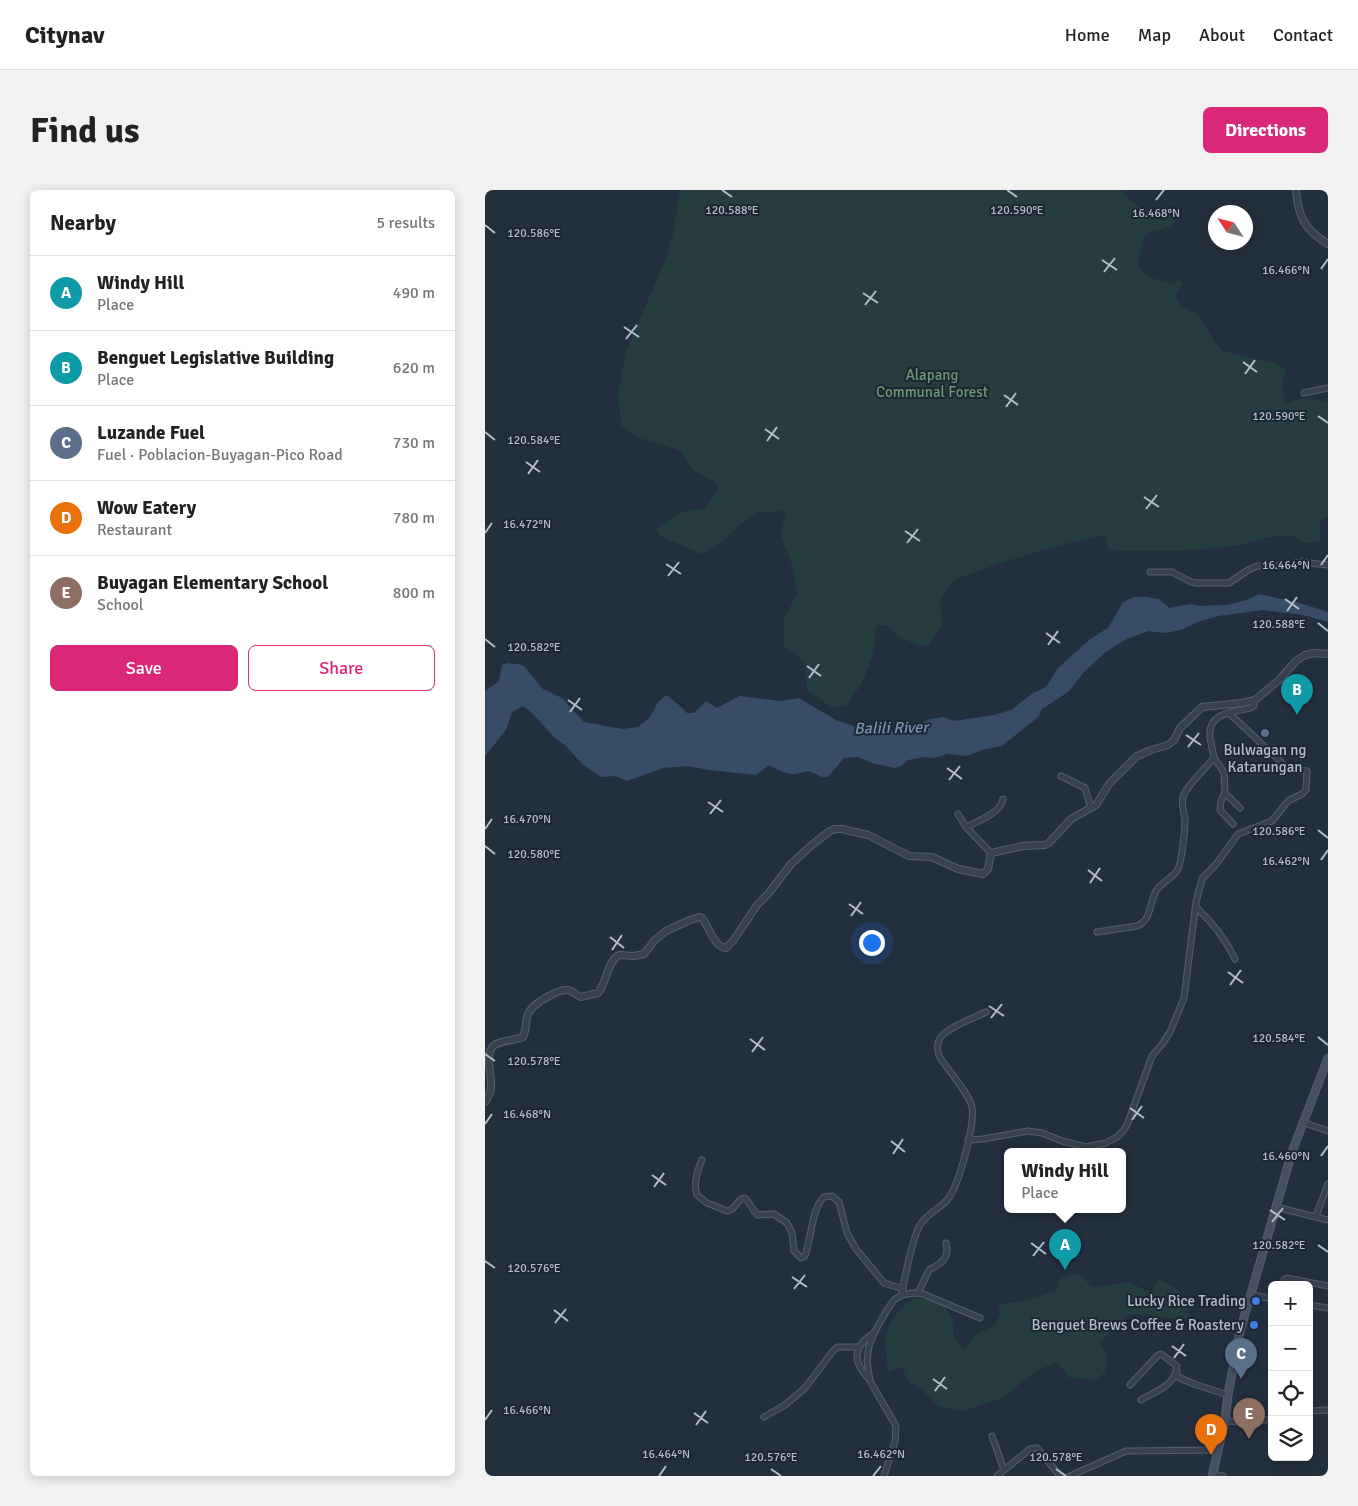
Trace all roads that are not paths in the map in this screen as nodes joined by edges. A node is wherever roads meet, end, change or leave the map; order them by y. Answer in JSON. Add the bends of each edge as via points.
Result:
{"nodes":[{"id":1,"x":1296,"y":190,"type":"edge"},
{"id":2,"x":1328,"y":244,"type":"edge"},
{"id":3,"x":1328,"y":388,"type":"edge"},
{"id":4,"x":1304,"y":393,"type":"dead end"},
{"id":5,"x":1328,"y":565,"type":"edge"},
{"id":6,"x":1150,"y":572,"type":"dead end"},
{"id":7,"x":1328,"y":654,"type":"edge"},
{"id":8,"x":1255,"y":700,"type":"junction"},
{"id":9,"x":1229,"y":713,"type":"junction"},
{"id":10,"x":1214,"y":758,"type":"junction"},
{"id":11,"x":1061,"y":776,"type":"dead end"},
{"id":12,"x":1225,"y":793,"type":"junction"},
{"id":13,"x":1003,"y":799,"type":"dead end"},
{"id":14,"x":1091,"y":808,"type":"junction"},
{"id":15,"x":1240,"y":808,"type":"dead end"},
{"id":16,"x":958,"y":814,"type":"dead end"},
{"id":17,"x":1233,"y":824,"type":"dead end"},
{"id":18,"x":966,"y":827,"type":"junction"},
{"id":19,"x":991,"y":853,"type":"junction"},
{"id":20,"x":1196,"y":907,"type":"junction"},
{"id":21,"x":1097,"y":932,"type":"dead end"},
{"id":22,"x":1235,"y":959,"type":"dead end"},
{"id":23,"x":985,"y":1012,"type":"dead end"},
{"id":24,"x":1328,"y":1058,"type":"edge"},
{"id":25,"x":485,"y":1102,"type":"edge"},
{"id":26,"x":1302,"y":1122,"type":"junction"},
{"id":27,"x":1328,"y":1131,"type":"edge"},
{"id":28,"x":968,"y":1140,"type":"junction"},
{"id":29,"x":702,"y":1160,"type":"dead end"},
{"id":30,"x":1328,"y":1184,"type":"edge"},
{"id":31,"x":1276,"y":1207,"type":"junction"},
{"id":32,"x":1317,"y":1216,"type":"junction"},
{"id":33,"x":1328,"y":1220,"type":"edge"},
{"id":34,"x":946,"y":1243,"type":"dead end"},
{"id":35,"x":1284,"y":1281,"type":"edge"},
{"id":36,"x":1302,"y":1281,"type":"edge"},
{"id":37,"x":1313,"y":1283,"type":"edge"},
{"id":38,"x":1328,"y":1286,"type":"edge"},
{"id":39,"x":902,"y":1292,"type":"junction"},
{"id":40,"x":918,"y":1293,"type":"junction"},
{"id":41,"x":1250,"y":1294,"type":"junction"},
{"id":42,"x":1268,"y":1298,"type":"edge"},
{"id":43,"x":1313,"y":1306,"type":"edge"},
{"id":44,"x":1328,"y":1308,"type":"edge"},
{"id":45,"x":980,"y":1318,"type":"dead end"},
{"id":46,"x":874,"y":1333,"type":"junction"},
{"id":47,"x":858,"y":1347,"type":"junction"},
{"id":48,"x":1176,"y":1370,"type":"junction"},
{"id":49,"x":870,"y":1381,"type":"junction"},
{"id":50,"x":1130,"y":1385,"type":"dead end"},
{"id":51,"x":1227,"y":1395,"type":"junction"},
{"id":52,"x":1141,"y":1400,"type":"dead end"},
{"id":53,"x":1328,"y":1410,"type":"edge"},
{"id":54,"x":1313,"y":1411,"type":"edge"},
{"id":55,"x":764,"y":1417,"type":"dead end"},
{"id":56,"x":1268,"y":1420,"type":"edge"},
{"id":57,"x":1225,"y":1421,"type":"junction"},
{"id":58,"x":992,"y":1436,"type":"dead end"},
{"id":59,"x":1217,"y":1450,"type":"junction"},
{"id":60,"x":1004,"y":1470,"type":"junction"},
{"id":61,"x":1212,"y":1475,"type":"edge"},
{"id":62,"x":884,"y":1476,"type":"edge"},
{"id":63,"x":997,"y":1476,"type":"edge"},
{"id":64,"x":1060,"y":1476,"type":"edge"},
{"id":65,"x":1070,"y":1476,"type":"edge"},
{"id":66,"x":1223,"y":1476,"type":"edge"}],
"edges":[{"from":1,"to":2,"type":"street","via":[[1304,223],[1315,236]]},
{"from":3,"to":4,"type":"street"},
{"from":5,"to":6,"type":"street","via":[[1301,562],[1257,566],[1229,584],[1191,582],[1172,572]]},
{"from":7,"to":8,"type":"street","via":[[1314,653],[1301,658]]},
{"from":8,"to":9,"type":"street","via":[[1254,706]]},
{"from":8,"to":14,"type":"street","via":[[1202,707],[1168,745],[1141,753],[1133,760]]},
{"from":9,"to":10,"type":"street","via":[[1218,716],[1211,724]]},
{"from":9,"to":20,"type":"street","via":[[1284,765],[1307,771],[1307,786],[1302,794],[1287,801],[1272,821],[1241,832],[1232,840],[1202,879]]},
{"from":10,"to":12,"type":"street","via":[[1223,772]]},
{"from":10,"to":21,"type":"street","via":[[1183,797],[1185,827],[1179,868],[1156,891],[1146,920],[1137,926]]},
{"from":11,"to":14,"type":"street","via":[[1085,788]]},
{"from":12,"to":15,"type":"street"},
{"from":12,"to":17,"type":"street","via":[[1220,810]]},
{"from":13,"to":18,"type":"street","via":[[999,808]]},
{"from":14,"to":19,"type":"street","via":[[1071,819],[1045,845]]},
{"from":16,"to":18,"type":"street"},
{"from":18,"to":19,"type":"street"},
{"from":19,"to":25,"type":"street","via":[[986,872],[977,874],[932,857],[909,856],[868,835],[842,829],[830,831],[791,864],[726,948],[718,944],[702,918],[695,918],[662,934],[640,956],[616,956],[597,993],[581,997],[565,990],[534,1006],[528,1014],[523,1037],[493,1046],[489,1051],[491,1087]]},
{"from":20,"to":22,"type":"street","via":[[1219,931]]},
{"from":20,"to":28,"type":"street","via":[[1184,998],[1170,1032],[1152,1056],[1123,1131],[1106,1143],[1086,1147],[1028,1131]]},
{"from":23,"to":28,"type":"street","via":[[949,1030],[938,1041],[939,1056],[972,1106]]},
{"from":24,"to":26,"type":"main road"},
{"from":26,"to":27,"type":"street"},
{"from":26,"to":31,"type":"main road"},
{"from":28,"to":39,"type":"street","via":[[953,1192],[919,1226]]},
{"from":29,"to":39,"type":"street","via":[[695,1180],[697,1195],[727,1211],[744,1198],[758,1215],[779,1216],[791,1229],[794,1251],[801,1258],[809,1246],[818,1203],[824,1197],[832,1196],[839,1202],[847,1233],[856,1249],[883,1284]]},
{"from":30,"to":32,"type":"street"},
{"from":31,"to":32,"type":"street"},
{"from":31,"to":41,"type":"main road"},
{"from":32,"to":33,"type":"street"},
{"from":34,"to":40,"type":"street","via":[[944,1260],[927,1272]]},
{"from":35,"to":36,"type":"street","via":[[1287,1278]]},
{"from":37,"to":38,"type":"street"},
{"from":39,"to":40,"type":"street"},
{"from":39,"to":46,"type":"street"},
{"from":40,"to":45,"type":"street"},
{"from":41,"to":42,"type":"street"},
{"from":41,"to":51,"type":"main road"},
{"from":43,"to":44,"type":"street"},
{"from":46,"to":47,"type":"street"},
{"from":46,"to":49,"type":"street","via":[[867,1361]]},
{"from":47,"to":49,"type":"street","via":[[860,1371]]},
{"from":47,"to":55,"type":"street","via":[[838,1347],[805,1388]]},
{"from":48,"to":50,"type":"street","via":[[1177,1366],[1161,1354]]},
{"from":48,"to":51,"type":"street","via":[[1178,1377]]},
{"from":48,"to":52,"type":"street","via":[[1173,1379],[1165,1386]]},
{"from":49,"to":62,"type":"street","via":[[896,1426],[895,1442]]},
{"from":51,"to":57,"type":"main road"},
{"from":53,"to":54,"type":"street"},
{"from":56,"to":57,"type":"street"},
{"from":57,"to":59,"type":"main road"},
{"from":58,"to":60,"type":"street"},
{"from":59,"to":61,"type":"main road"},
{"from":59,"to":65,"type":"street","via":[[1126,1451]]},
{"from":60,"to":63,"type":"street"},
{"from":60,"to":64,"type":"street","via":[[1030,1449],[1037,1448]]},
{"from":61,"to":66,"type":"street"}]}
